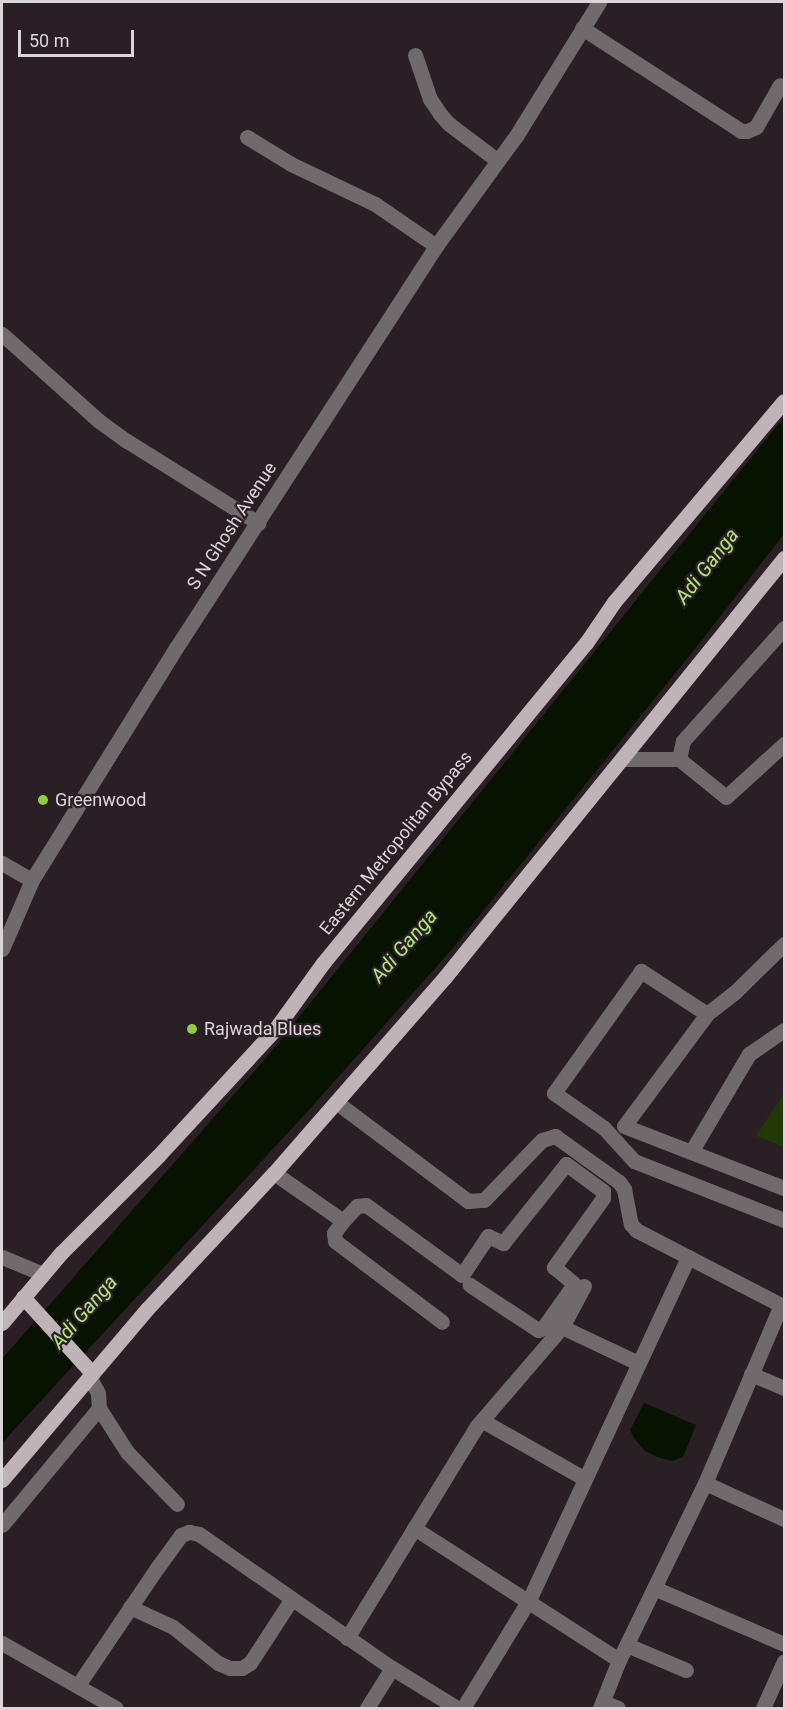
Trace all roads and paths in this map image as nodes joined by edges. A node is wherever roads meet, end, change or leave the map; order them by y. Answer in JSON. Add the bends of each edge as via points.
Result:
{"nodes":[{"id":1,"x":598,"y":2,"type":"edge"},
{"id":2,"x":582,"y":28,"type":"junction"},
{"id":3,"x":415,"y":55,"type":"dead end"},
{"id":4,"x":780,"y":85,"type":"dead end"},
{"id":5,"x":247,"y":137,"type":"dead end"},
{"id":6,"x":498,"y":161,"type":"junction"},
{"id":7,"x":436,"y":246,"type":"junction"},
{"id":8,"x":2,"y":334,"type":"edge"},
{"id":9,"x":784,"y":401,"type":"edge"},
{"id":10,"x":258,"y":523,"type":"junction"},
{"id":11,"x":784,"y":558,"type":"edge"},
{"id":12,"x":784,"y":628,"type":"edge"},
{"id":13,"x":784,"y":744,"type":"edge"},
{"id":14,"x":622,"y":759,"type":"junction"},
{"id":15,"x":679,"y":759,"type":"junction"},
{"id":16,"x":2,"y":863,"type":"edge"},
{"id":17,"x":32,"y":880,"type":"junction"},
{"id":18,"x":784,"y":944,"type":"edge"},
{"id":19,"x":2,"y":949,"type":"edge"},
{"id":20,"x":707,"y":1014,"type":"junction"},
{"id":21,"x":784,"y":1030,"type":"edge"},
{"id":22,"x":336,"y":1102,"type":"junction"},
{"id":23,"x":691,"y":1152,"type":"junction"},
{"id":24,"x":274,"y":1173,"type":"junction"},
{"id":25,"x":784,"y":1188,"type":"edge"},
{"id":26,"x":784,"y":1220,"type":"edge"},
{"id":27,"x":343,"y":1221,"type":"junction"},
{"id":28,"x":2,"y":1257,"type":"edge"},
{"id":29,"x":688,"y":1257,"type":"junction"},
{"id":30,"x":43,"y":1274,"type":"junction"},
{"id":31,"x":470,"y":1285,"type":"dead end"},
{"id":32,"x":584,"y":1286,"type":"dead end"},
{"id":33,"x":23,"y":1297,"type":"junction"},
{"id":34,"x":783,"y":1306,"type":"edge"},
{"id":35,"x":442,"y":1322,"type":"dead end"},
{"id":36,"x":2,"y":1323,"type":"edge"},
{"id":37,"x":562,"y":1327,"type":"junction"},
{"id":38,"x":638,"y":1363,"type":"junction"},
{"id":39,"x":751,"y":1374,"type":"junction"},
{"id":40,"x":90,"y":1375,"type":"junction"},
{"id":41,"x":784,"y":1388,"type":"edge"},
{"id":42,"x":99,"y":1408,"type":"junction"},
{"id":43,"x":483,"y":1421,"type":"junction"},
{"id":44,"x":585,"y":1479,"type":"junction"},
{"id":45,"x":2,"y":1480,"type":"edge"},
{"id":46,"x":705,"y":1483,"type":"junction"},
{"id":47,"x":177,"y":1504,"type":"dead end"},
{"id":48,"x":784,"y":1519,"type":"edge"},
{"id":49,"x":2,"y":1526,"type":"edge"},
{"id":50,"x":414,"y":1528,"type":"junction"},
{"id":51,"x":654,"y":1588,"type":"junction"},
{"id":52,"x":291,"y":1600,"type":"junction"},
{"id":53,"x":529,"y":1600,"type":"junction"},
{"id":54,"x":130,"y":1607,"type":"junction"},
{"id":55,"x":347,"y":1638,"type":"junction"},
{"id":56,"x":2,"y":1643,"type":"edge"},
{"id":57,"x":784,"y":1644,"type":"edge"},
{"id":58,"x":627,"y":1645,"type":"junction"},
{"id":59,"x":620,"y":1660,"type":"junction"},
{"id":60,"x":784,"y":1661,"type":"edge"},
{"id":61,"x":392,"y":1668,"type":"junction"},
{"id":62,"x":686,"y":1670,"type":"dead end"},
{"id":63,"x":78,"y":1685,"type":"junction"},
{"id":64,"x":601,"y":1705,"type":"edge"},
{"id":65,"x":116,"y":1708,"type":"edge"},
{"id":66,"x":367,"y":1708,"type":"edge"},
{"id":67,"x":457,"y":1708,"type":"edge"},
{"id":68,"x":463,"y":1708,"type":"edge"},
{"id":69,"x":618,"y":1708,"type":"edge"},
{"id":70,"x":764,"y":1708,"type":"edge"}],
"edges":[{"from":1,"to":2,"type":"street","name":"S N Ghosh Avenue"},
{"from":2,"to":4,"type":"street","via":[[741,131],[756,127]]},
{"from":2,"to":6,"type":"street","name":"S N Ghosh Avenue"},
{"from":3,"to":6,"type":"street","via":[[430,99],[440,114]]},
{"from":5,"to":7,"type":"street","via":[[291,164],[375,204]]},
{"from":6,"to":7,"type":"street","name":"S N Ghosh Avenue"},
{"from":7,"to":10,"type":"street","name":"S N Ghosh Avenue"},
{"from":8,"to":10,"type":"street","via":[[99,421]]},
{"from":9,"to":30,"type":"main road","name":"Eastern Metropolitan Bypass","via":[[614,602],[586,643],[323,963],[276,1028]]},
{"from":10,"to":17,"type":"street","name":"S N Ghosh Avenue"},
{"from":11,"to":14,"type":"main road"},
{"from":12,"to":15,"type":"street","via":[[682,741]]},
{"from":13,"to":15,"type":"street","via":[[726,796]]},
{"from":14,"to":15,"type":"street"},
{"from":14,"to":22,"type":"main road","via":[[445,977]]},
{"from":16,"to":17,"type":"street"},
{"from":17,"to":19,"type":"street","name":"S N Ghosh Avenue"},
{"from":18,"to":20,"type":"street"},
{"from":20,"to":23,"type":"street","via":[[624,1126]]},
{"from":20,"to":26,"type":"street","via":[[641,971],[554,1093],[603,1128],[634,1161]]},
{"from":21,"to":23,"type":"street","via":[[749,1054]]},
{"from":22,"to":24,"type":"main road"},
{"from":22,"to":29,"type":"street","via":[[468,1201],[484,1200],[542,1140],[555,1136],[619,1182],[636,1230]]},
{"from":23,"to":25,"type":"street"},
{"from":24,"to":27,"type":"street"},
{"from":24,"to":40,"type":"main road"},
{"from":27,"to":31,"type":"street","via":[[357,1206],[366,1205],[462,1275],[488,1236],[503,1243],[563,1166],[570,1164],[603,1191],[603,1198],[554,1267],[573,1283],[543,1328],[538,1330]]},
{"from":27,"to":35,"type":"street","via":[[334,1240]]},
{"from":28,"to":30,"type":"street"},
{"from":29,"to":34,"type":"street"},
{"from":29,"to":38,"type":"street"},
{"from":30,"to":33,"type":"main road","name":"Eastern Metropolitan Bypass"},
{"from":32,"to":37,"type":"street"},
{"from":33,"to":36,"type":"main road","name":"Eastern Metropolitan Bypass"},
{"from":33,"to":40,"type":"main road"},
{"from":34,"to":39,"type":"street"},
{"from":37,"to":38,"type":"street"},
{"from":37,"to":43,"type":"street"},
{"from":38,"to":44,"type":"street"},
{"from":39,"to":41,"type":"street"},
{"from":39,"to":46,"type":"street"},
{"from":40,"to":42,"type":"street"},
{"from":40,"to":45,"type":"main road"},
{"from":42,"to":47,"type":"street","via":[[127,1452]]},
{"from":42,"to":49,"type":"street"},
{"from":43,"to":44,"type":"street"},
{"from":43,"to":50,"type":"street"},
{"from":44,"to":53,"type":"street"},
{"from":46,"to":48,"type":"street"},
{"from":46,"to":51,"type":"street"},
{"from":50,"to":53,"type":"street"},
{"from":50,"to":55,"type":"street"},
{"from":51,"to":57,"type":"street"},
{"from":51,"to":58,"type":"street"},
{"from":52,"to":54,"type":"street","via":[[250,1663],[242,1668],[218,1662],[174,1627]]},
{"from":52,"to":54,"type":"street","via":[[199,1534],[189,1532],[181,1535]]},
{"from":52,"to":55,"type":"street"},
{"from":53,"to":59,"type":"street"},
{"from":53,"to":68,"type":"street"},
{"from":54,"to":63,"type":"street"},
{"from":55,"to":61,"type":"street"},
{"from":56,"to":63,"type":"street"},
{"from":58,"to":59,"type":"street"},
{"from":58,"to":62,"type":"street"},
{"from":59,"to":64,"type":"street"},
{"from":60,"to":70,"type":"street"},
{"from":61,"to":66,"type":"street"},
{"from":61,"to":67,"type":"street"},
{"from":63,"to":65,"type":"street"},
{"from":64,"to":69,"type":"street"}]}
